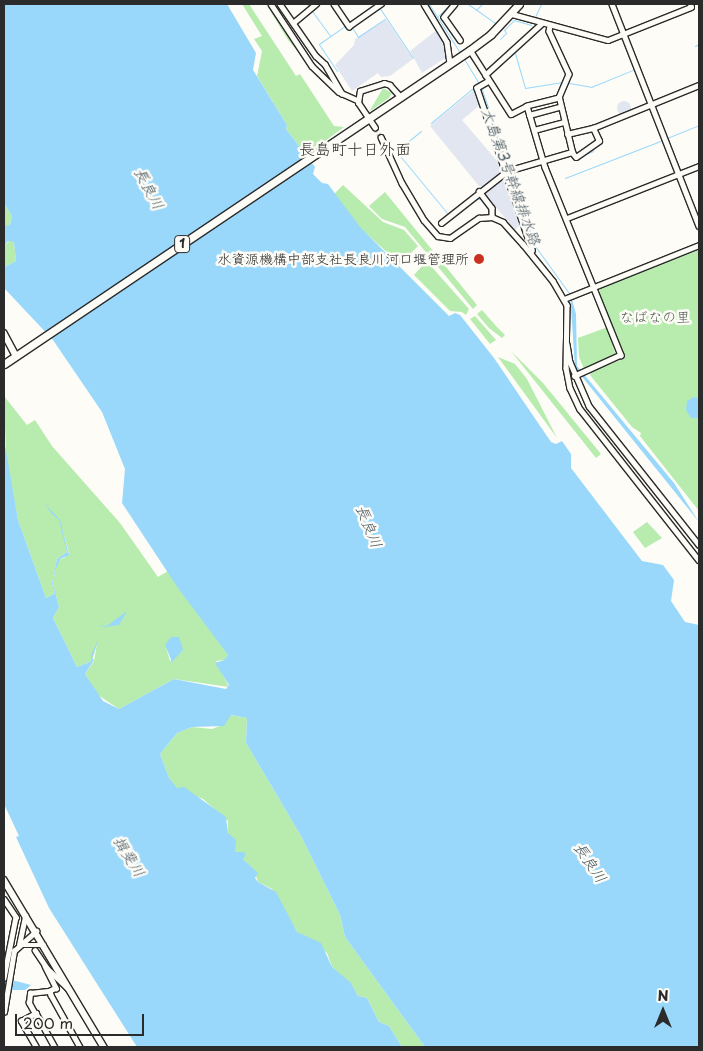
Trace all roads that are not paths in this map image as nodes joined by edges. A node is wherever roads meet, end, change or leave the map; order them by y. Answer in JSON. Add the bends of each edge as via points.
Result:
{"nodes":[{"id":1,"x":271,"y":4,"type":"edge"},
{"id":2,"x":280,"y":4,"type":"edge"},
{"id":3,"x":288,"y":4,"type":"edge"},
{"id":4,"x":316,"y":4,"type":"edge"},
{"id":5,"x":334,"y":4,"type":"edge"},
{"id":6,"x":381,"y":4,"type":"edge"},
{"id":7,"x":424,"y":4,"type":"edge"},
{"id":8,"x":455,"y":4,"type":"edge"},
{"id":9,"x":519,"y":4,"type":"edge"},
{"id":10,"x":612,"y":4,"type":"edge"},
{"id":11,"x":690,"y":4,"type":"edge"},
{"id":12,"x":285,"y":12,"type":"junction"},
{"id":13,"x":512,"y":14,"type":"junction"},
{"id":14,"x":293,"y":23,"type":"junction"},
{"id":15,"x":541,"y":24,"type":"junction"},
{"id":16,"x":550,"y":26,"type":"junction"},
{"id":17,"x":624,"y":35,"type":"junction"},
{"id":18,"x":460,"y":40,"type":"dead end"},
{"id":19,"x":468,"y":51,"type":"junction"},
{"id":20,"x":452,"y":62,"type":"junction"},
{"id":21,"x":485,"y":75,"type":"junction"},
{"id":22,"x":489,"y":81,"type":"junction"},
{"id":23,"x":699,"y":85,"type":"edge"},
{"id":24,"x":342,"y":94,"type":"junction"},
{"id":25,"x":400,"y":96,"type":"junction"},
{"id":26,"x":559,"y":98,"type":"junction"},
{"id":27,"x":357,"y":100,"type":"junction"},
{"id":28,"x":652,"y":104,"type":"junction"},
{"id":29,"x":527,"y":106,"type":"junction"},
{"id":30,"x":559,"y":107,"type":"junction"},
{"id":31,"x":530,"y":115,"type":"junction"},
{"id":32,"x":368,"y":118,"type":"junction"},
{"id":33,"x":563,"y":122,"type":"junction"},
{"id":34,"x":375,"y":128,"type":"tunnel mouth"},
{"id":35,"x":593,"y":128,"type":"junction"},
{"id":36,"x":534,"y":130,"type":"junction"},
{"id":37,"x":567,"y":134,"type":"junction"},
{"id":38,"x":381,"y":138,"type":"tunnel mouth"},
{"id":39,"x":572,"y":152,"type":"junction"},
{"id":40,"x":543,"y":160,"type":"junction"},
{"id":41,"x":699,"y":166,"type":"edge"},
{"id":42,"x":509,"y":170,"type":"junction"},
{"id":43,"x":679,"y":174,"type":"junction"},
{"id":44,"x":480,"y":191,"type":"junction"},
{"id":45,"x":492,"y":217,"type":"junction"},
{"id":46,"x":567,"y":218,"type":"junction"},
{"id":47,"x":441,"y":223,"type":"dead end"},
{"id":48,"x":699,"y":226,"type":"edge"},
{"id":49,"x":699,"y":245,"type":"edge"},
{"id":50,"x":531,"y":254,"type":"junction"},
{"id":51,"x":593,"y":287,"type":"junction"},
{"id":52,"x":566,"y":298,"type":"junction"},
{"id":53,"x":4,"y":333,"type":"edge"},
{"id":54,"x":566,"y":343,"type":"junction"},
{"id":55,"x":15,"y":354,"type":"junction"},
{"id":56,"x":4,"y":364,"type":"edge"},
{"id":57,"x":579,"y":374,"type":"junction"},
{"id":58,"x":699,"y":545,"type":"edge"},
{"id":59,"x":699,"y":560,"type":"edge"},
{"id":60,"x":4,"y":880,"type":"edge"},
{"id":61,"x":4,"y":899,"type":"edge"},
{"id":62,"x":25,"y":913,"type":"junction"},
{"id":63,"x":36,"y":931,"type":"junction"},
{"id":64,"x":44,"y":945,"type":"junction"},
{"id":65,"x":18,"y":946,"type":"junction"},
{"id":66,"x":35,"y":950,"type":"dead end"},
{"id":67,"x":45,"y":966,"type":"junction"},
{"id":68,"x":6,"y":979,"type":"edge"},
{"id":69,"x":70,"y":989,"type":"junction"},
{"id":70,"x":50,"y":991,"type":"junction"},
{"id":71,"x":5,"y":993,"type":"edge"},
{"id":72,"x":4,"y":1012,"type":"edge"},
{"id":73,"x":35,"y":1014,"type":"junction"},
{"id":74,"x":36,"y":1047,"type":"edge"},
{"id":75,"x":56,"y":1047,"type":"edge"},
{"id":76,"x":80,"y":1047,"type":"edge"},
{"id":77,"x":104,"y":1047,"type":"edge"}],
"edges":[{"from":1,"to":24,"type":"street","via":[[312,66]]},
{"from":2,"to":12,"type":"street"},
{"from":3,"to":12,"type":"street"},
{"from":4,"to":14,"type":"street"},
{"from":5,"to":6,"type":"street","via":[[349,26]]},
{"from":7,"to":20,"type":"street","via":[[447,42]]},
{"from":8,"to":18,"type":"street","via":[[444,16]]},
{"from":9,"to":13,"type":"highway","number":"1"},
{"from":10,"to":17,"type":"street"},
{"from":11,"to":17,"type":"street","via":[[691,7]]},
{"from":12,"to":14,"type":"street"},
{"from":13,"to":15,"type":"street"},
{"from":13,"to":19,"type":"highway","number":"1"},
{"from":14,"to":24,"type":"street","via":[[325,64]]},
{"from":15,"to":16,"type":"street"},
{"from":15,"to":21,"type":"street"},
{"from":16,"to":17,"type":"street","via":[[605,40]]},
{"from":16,"to":26,"type":"street","via":[[549,32],[569,74]]},
{"from":17,"to":28,"type":"street"},
{"from":19,"to":20,"type":"highway","number":"1"},
{"from":19,"to":21,"type":"street"},
{"from":20,"to":25,"type":"highway","number":"1"},
{"from":21,"to":22,"type":"street"},
{"from":22,"to":29,"type":"street","via":[[511,114]]},
{"from":22,"to":42,"type":"street","via":[[480,86]]},
{"from":23,"to":28,"type":"street"},
{"from":24,"to":27,"type":"street"},
{"from":25,"to":27,"type":"street","via":[[390,85],[380,83],[362,88]]},
{"from":25,"to":32,"type":"highway","number":"1"},
{"from":26,"to":29,"type":"street"},
{"from":26,"to":30,"type":"street"},
{"from":27,"to":32,"type":"street"},
{"from":28,"to":35,"type":"street"},
{"from":28,"to":43,"type":"street"},
{"from":29,"to":31,"type":"street"},
{"from":30,"to":31,"type":"street"},
{"from":30,"to":33,"type":"street"},
{"from":31,"to":36,"type":"street"},
{"from":32,"to":34,"type":"street"},
{"from":32,"to":55,"type":"highway","number":"1"},
{"from":33,"to":36,"type":"street"},
{"from":33,"to":37,"type":"street"},
{"from":35,"to":37,"type":"street"},
{"from":35,"to":39,"type":"street","via":[[599,141],[576,157]]},
{"from":36,"to":40,"type":"street"},
{"from":37,"to":39,"type":"street"},
{"from":38,"to":45,"type":"street","via":[[419,212],[442,238],[450,238],[480,218]]},
{"from":39,"to":40,"type":"street"},
{"from":40,"to":42,"type":"street"},
{"from":40,"to":46,"type":"street"},
{"from":41,"to":43,"type":"street"},
{"from":42,"to":44,"type":"street"},
{"from":42,"to":50,"type":"street"},
{"from":43,"to":46,"type":"street"},
{"from":43,"to":48,"type":"street"},
{"from":44,"to":45,"type":"street","via":[[492,208]]},
{"from":44,"to":47,"type":"street"},
{"from":45,"to":50,"type":"street","via":[[503,222]]},
{"from":46,"to":51,"type":"street"},
{"from":49,"to":51,"type":"street"},
{"from":50,"to":52,"type":"street"},
{"from":51,"to":52,"type":"street"},
{"from":51,"to":57,"type":"street","via":[[621,355]]},
{"from":52,"to":54,"type":"street","via":[[569,321]]},
{"from":53,"to":55,"type":"main road"},
{"from":54,"to":57,"type":"street"},
{"from":54,"to":59,"type":"street","via":[[568,378],[580,409]]},
{"from":55,"to":56,"type":"highway","number":"1"},
{"from":57,"to":58,"type":"street","via":[[589,406]]},
{"from":60,"to":62,"type":"main road"},
{"from":61,"to":68,"type":"street","via":[[16,917]]},
{"from":62,"to":63,"type":"main road"},
{"from":62,"to":65,"type":"street"},
{"from":63,"to":64,"type":"main road"},
{"from":63,"to":65,"type":"street"},
{"from":64,"to":65,"type":"street","via":[[30,943]]},
{"from":64,"to":69,"type":"main road"},
{"from":65,"to":68,"type":"street"},
{"from":66,"to":67,"type":"street"},
{"from":67,"to":69,"type":"street"},
{"from":67,"to":70,"type":"street","via":[[56,988]]},
{"from":68,"to":71,"type":"street"},
{"from":69,"to":77,"type":"main road"},
{"from":70,"to":73,"type":"street","via":[[30,993],[29,1003]]},
{"from":70,"to":76,"type":"street"},
{"from":71,"to":72,"type":"street"},
{"from":73,"to":74,"type":"street","via":[[21,1021]]},
{"from":73,"to":75,"type":"street"}]}
